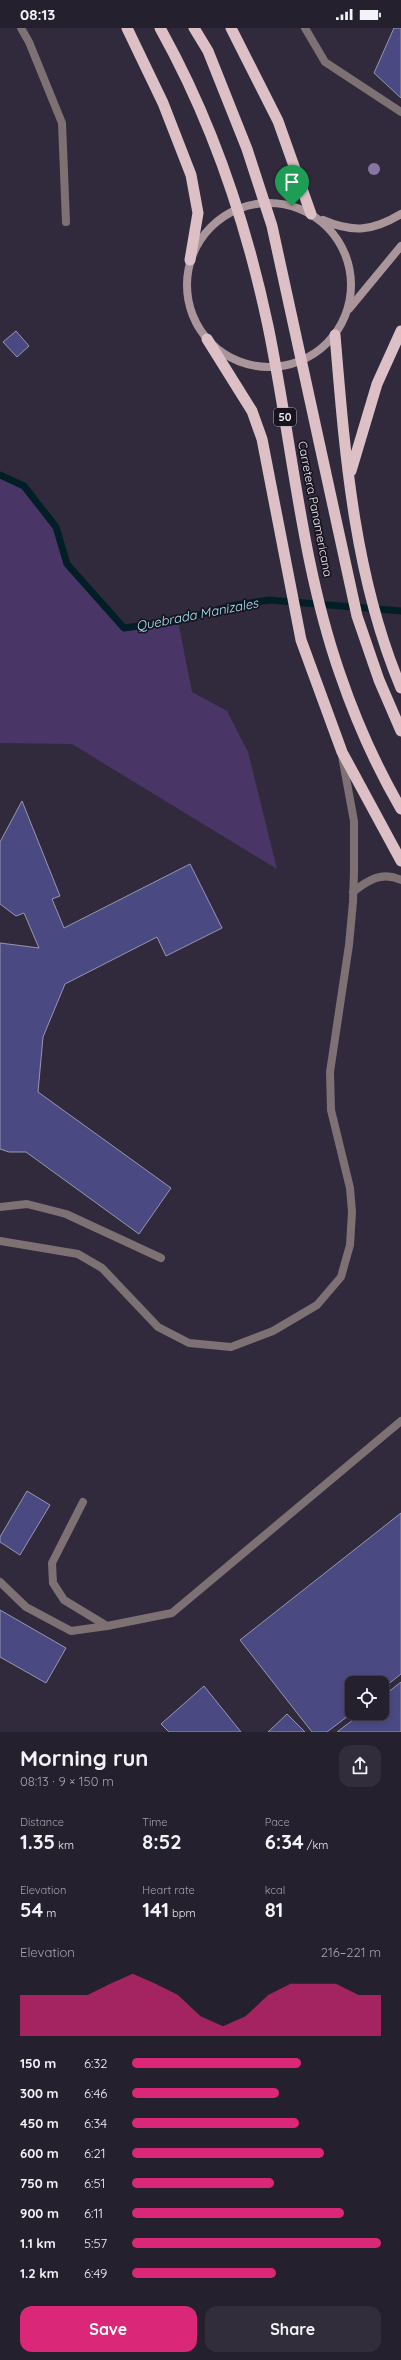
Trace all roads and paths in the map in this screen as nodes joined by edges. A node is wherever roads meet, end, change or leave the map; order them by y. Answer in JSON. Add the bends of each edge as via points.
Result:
{"nodes":[{"id":1,"x":21,"y":28,"type":"edge"},
{"id":2,"x":127,"y":28,"type":"edge"},
{"id":3,"x":160,"y":28,"type":"edge"},
{"id":4,"x":194,"y":28,"type":"edge"},
{"id":5,"x":231,"y":28,"type":"edge"},
{"id":6,"x":305,"y":28,"type":"edge"},
{"id":7,"x":401,"y":112,"type":"edge"},
{"id":8,"x":401,"y":214,"type":"edge"},
{"id":9,"x":313,"y":215,"type":"junction"},
{"id":10,"x":66,"y":222,"type":"dead end"},
{"id":11,"x":401,"y":246,"type":"edge"},
{"id":12,"x":190,"y":260,"type":"junction"},
{"id":13,"x":347,"y":311,"type":"junction"},
{"id":14,"x":401,"y":331,"type":"edge"},
{"id":15,"x":335,"y":335,"type":"junction"},
{"id":16,"x":207,"y":340,"type":"junction"},
{"id":17,"x":349,"y":477,"type":"junction"},
{"id":18,"x":401,"y":688,"type":"edge"},
{"id":19,"x":401,"y":731,"type":"edge"},
{"id":20,"x":342,"y":752,"type":"junction"},
{"id":21,"x":401,"y":809,"type":"edge"},
{"id":22,"x":401,"y":861,"type":"edge"},
{"id":23,"x":401,"y":880,"type":"edge"},
{"id":24,"x":353,"y":892,"type":"junction"},
{"id":25,"x":0,"y":1207,"type":"edge"},
{"id":26,"x":0,"y":1241,"type":"edge"},
{"id":27,"x":161,"y":1258,"type":"dead end"},
{"id":28,"x":401,"y":1420,"type":"edge"},
{"id":29,"x":83,"y":1502,"type":"dead end"},
{"id":30,"x":0,"y":1582,"type":"edge"},
{"id":31,"x":107,"y":1626,"type":"junction"}],
"edges":[{"from":1,"to":10,"type":"street","via":[[62,123]]},
{"from":2,"to":12,"type":"highway","via":[[163,103],[191,175],[198,212]]},
{"from":3,"to":21,"type":"highway","name":"Carretera Panamericana","number":"50","bridge":true,"via":[[206,119],[231,185],[268,326],[306,543],[326,630],[368,746]]},
{"from":4,"to":19,"type":"highway","name":"Carretera Panamericana","number":"50","bridge":true,"via":[[208,51],[244,142],[272,226],[357,616],[379,680]]},
{"from":5,"to":9,"type":"highway","via":[[278,120]]},
{"from":6,"to":7,"type":"street","via":[[325,62]]},
{"from":8,"to":9,"type":"main road","via":[[372,228],[356,230],[336,226]]},
{"from":9,"to":12,"type":"main road","via":[[292,206],[271,202],[250,204],[230,212],[208,230],[199,240]]},
{"from":9,"to":13,"type":"main road","via":[[332,233],[347,259],[351,288]]},
{"from":11,"to":13,"type":"main road"},
{"from":12,"to":16,"type":"main road","via":[[186,280],[188,302],[195,322]]},
{"from":13,"to":15,"type":"main road"},
{"from":14,"to":17,"type":"highway","via":[[377,384]]},
{"from":15,"to":16,"type":"main road","via":[[318,352],[296,364],[272,368],[248,365],[225,355]]},
{"from":15,"to":17,"type":"highway"},
{"from":16,"to":20,"type":"highway","via":[[252,411],[262,439],[301,640]]},
{"from":17,"to":18,"type":"highway","via":[[354,524],[374,615]]},
{"from":20,"to":22,"type":"highway"},
{"from":20,"to":24,"type":"street","via":[[354,821]]},
{"from":23,"to":24,"type":"street","via":[[383,876],[368,880]]},
{"from":24,"to":26,"type":"street","via":[[349,945],[330,1072],[331,1110],[350,1188],[350,1245],[341,1277],[317,1305],[273,1331],[231,1347],[189,1343],[158,1327],[102,1268],[78,1254]]},
{"from":25,"to":27,"type":"street","via":[[27,1204],[66,1214]]},
{"from":28,"to":31,"type":"street","via":[[172,1613]]},
{"from":29,"to":31,"type":"street","via":[[52,1563],[53,1583],[64,1600]]},
{"from":30,"to":31,"type":"street","via":[[26,1607],[71,1631]]}]}
